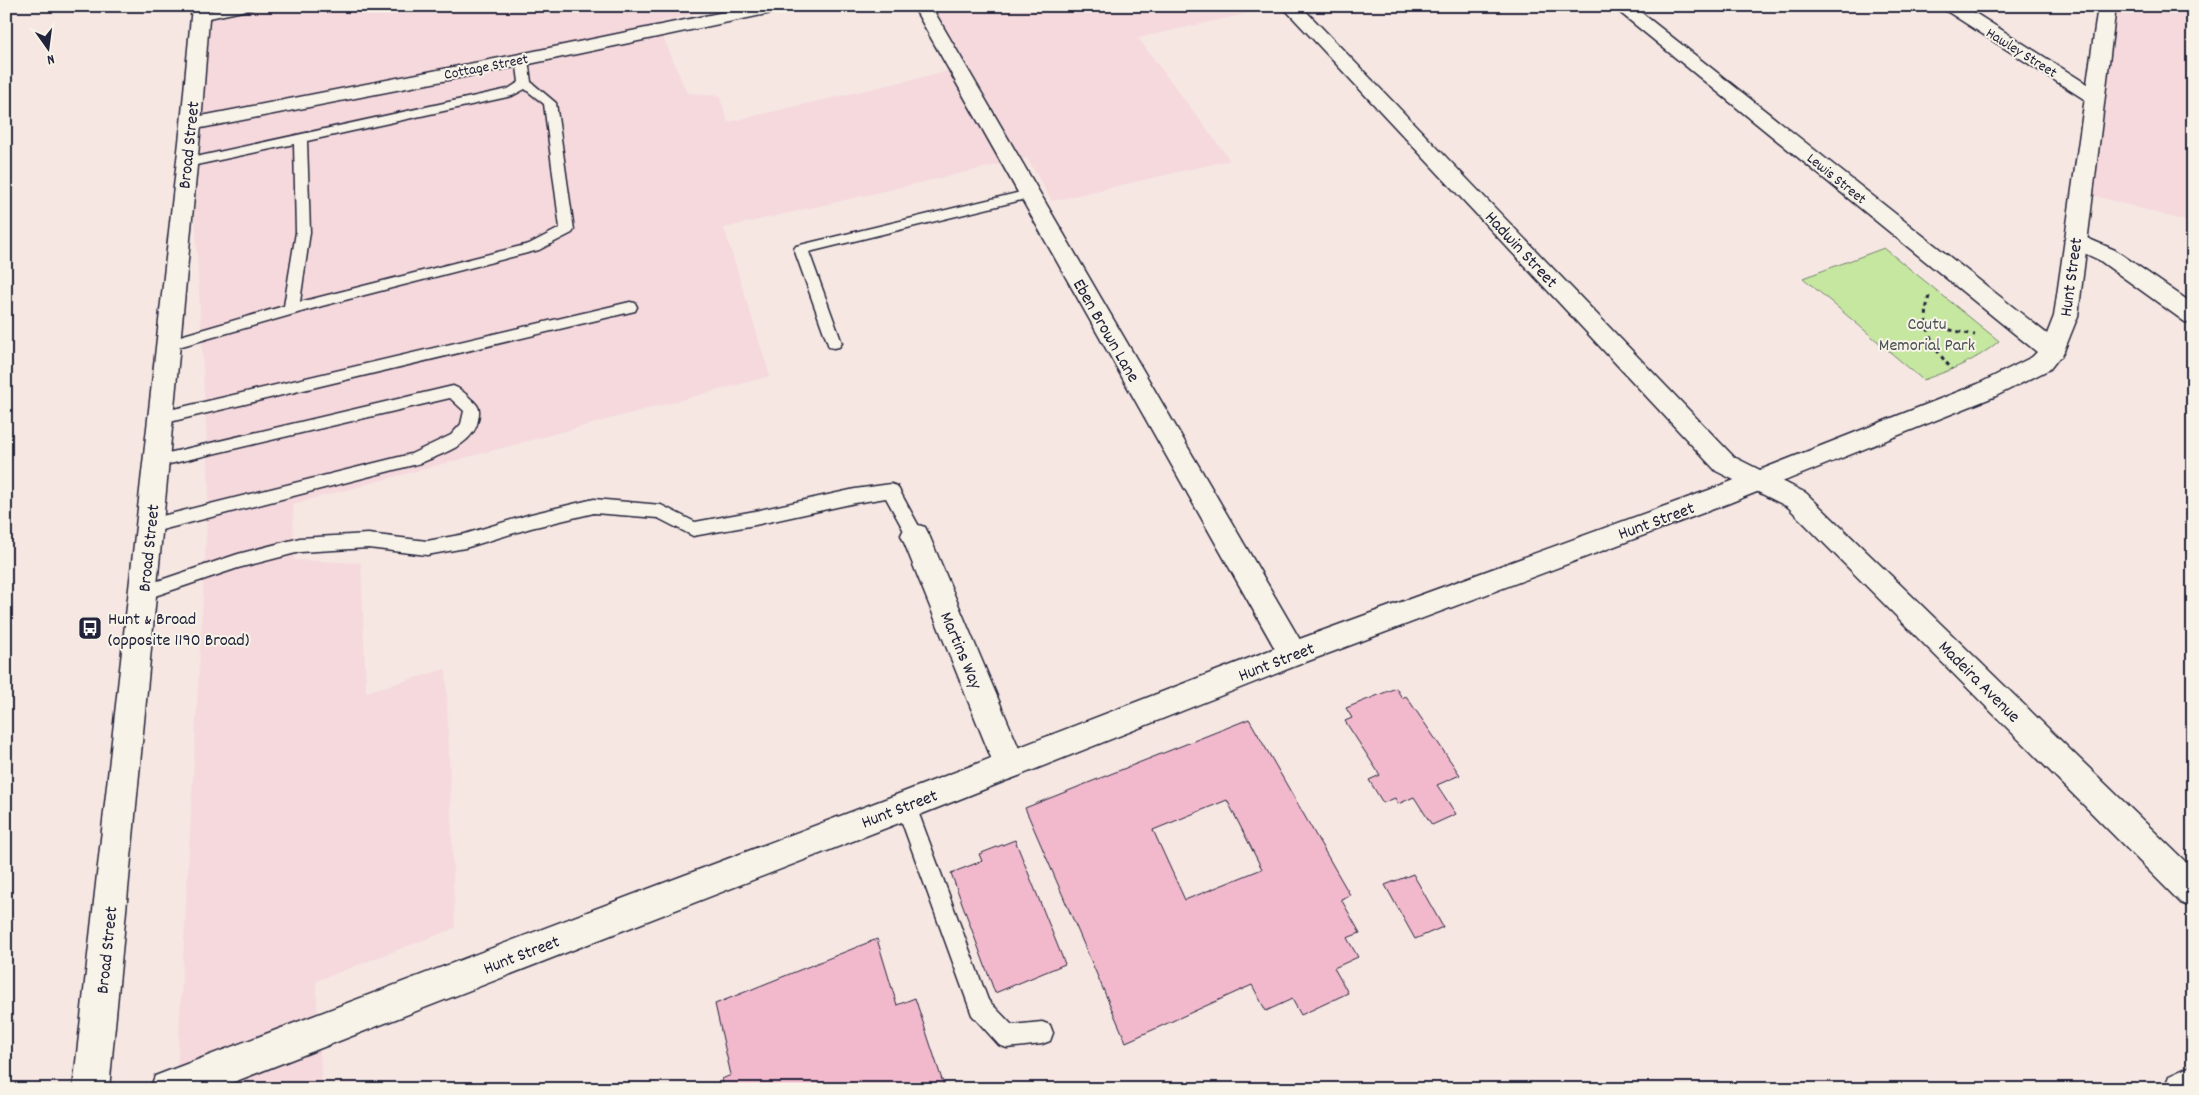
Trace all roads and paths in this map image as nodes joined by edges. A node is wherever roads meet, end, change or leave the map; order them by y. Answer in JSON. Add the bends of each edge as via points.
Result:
{"nodes":[{"id":1,"x":252,"y":6,"type":"edge"},
{"id":2,"x":781,"y":6,"type":"edge"},
{"id":3,"x":922,"y":6,"type":"edge"},
{"id":4,"x":1291,"y":6,"type":"edge"},
{"id":5,"x":1622,"y":6,"type":"edge"},
{"id":6,"x":1951,"y":6,"type":"edge"},
{"id":7,"x":2107,"y":6,"type":"edge"},
{"id":8,"x":200,"y":11,"type":"edge"},
{"id":9,"x":522,"y":59,"type":"junction"},
{"id":10,"x":525,"y":83,"type":"junction"},
{"id":11,"x":2094,"y":97,"type":"junction"},
{"id":12,"x":191,"y":124,"type":"junction"},
{"id":13,"x":300,"y":139,"type":"junction"},
{"id":14,"x":187,"y":163,"type":"junction"},
{"id":15,"x":1029,"y":194,"type":"junction"},
{"id":16,"x":2075,"y":240,"type":"junction"},
{"id":17,"x":1934,"y":291,"type":"dead end"},
{"id":18,"x":630,"y":307,"type":"dead end"},
{"id":19,"x":291,"y":310,"type":"junction"},
{"id":20,"x":2193,"y":316,"type":"edge"},
{"id":21,"x":1926,"y":325,"type":"junction"},
{"id":22,"x":1982,"y":336,"type":"dead end"},
{"id":23,"x":834,"y":343,"type":"dead end"},
{"id":24,"x":168,"y":345,"type":"junction"},
{"id":25,"x":2052,"y":351,"type":"junction"},
{"id":26,"x":1956,"y":373,"type":"dead end"},
{"id":27,"x":161,"y":418,"type":"junction"},
{"id":28,"x":157,"y":462,"type":"junction"},
{"id":29,"x":1760,"y":481,"type":"junction"},
{"id":30,"x":150,"y":526,"type":"junction"},
{"id":31,"x":915,"y":535,"type":"joint"},
{"id":32,"x":143,"y":593,"type":"junction"},
{"id":33,"x":1292,"y":654,"type":"junction"},
{"id":34,"x":1010,"y":765,"type":"junction"},
{"id":35,"x":906,"y":806,"type":"junction"},
{"id":36,"x":2193,"y":892,"type":"edge"},
{"id":37,"x":1042,"y":1033,"type":"dead end"},
{"id":38,"x":2193,"y":1083,"type":"edge"},
{"id":39,"x":91,"y":1089,"type":"edge"},
{"id":40,"x":168,"y":1089,"type":"edge"},
{"id":41,"x":2182,"y":1089,"type":"edge"}],
"edges":[{"from":1,"to":8,"type":"lane"},
{"from":2,"to":9,"type":"street","name":"Cottage Street"},
{"from":3,"to":15,"type":"street","name":"Eben Brown Lane"},
{"from":4,"to":29,"type":"street","name":"Hadwin Street","via":[[1725,464]]},
{"from":5,"to":25,"type":"street","name":"Lewis Street"},
{"from":6,"to":11,"type":"street","name":"Hawley Street"},
{"from":7,"to":11,"type":"street","name":"Hunt Street"},
{"from":8,"to":12,"type":"street","name":"Broad Street"},
{"from":9,"to":10,"type":"lane"},
{"from":9,"to":12,"type":"street","name":"Cottage Street"},
{"from":10,"to":13,"type":"lane","via":[[512,92]]},
{"from":10,"to":19,"type":"lane","via":[[550,103],[566,230],[534,247]]},
{"from":11,"to":16,"type":"street","name":"Hunt Street"},
{"from":12,"to":14,"type":"street","name":"Broad Street"},
{"from":13,"to":14,"type":"lane"},
{"from":13,"to":19,"type":"lane","via":[[303,232]]},
{"from":14,"to":24,"type":"street","name":"Broad Street"},
{"from":15,"to":23,"type":"lane","via":[[801,249]]},
{"from":15,"to":33,"type":"street","name":"Eben Brown Lane"},
{"from":16,"to":20,"type":"street","via":[[2107,255]]},
{"from":16,"to":25,"type":"street","name":"Hunt Street","via":[[2066,316]]},
{"from":17,"to":21,"type":"path","via":[[1928,297]]},
{"from":18,"to":27,"type":"lane"},
{"from":19,"to":24,"type":"lane"},
{"from":21,"to":22,"type":"path"},
{"from":21,"to":26,"type":"path","via":[[1935,348]]},
{"from":24,"to":27,"type":"street","name":"Broad Street"},
{"from":25,"to":29,"type":"street","name":"Hunt Street","via":[[2041,363],[1987,390]]},
{"from":27,"to":28,"type":"street","name":"Broad Street"},
{"from":28,"to":30,"type":"street","name":"Broad Street"},
{"from":28,"to":30,"type":"lane","via":[[452,392],[472,409],[469,426],[457,439],[415,459]]},
{"from":29,"to":33,"type":"street","name":"Hunt Street"},
{"from":29,"to":36,"type":"street","name":"Madeira Avenue","via":[[1797,500]]},
{"from":30,"to":32,"type":"street","name":"Broad Street"},
{"from":31,"to":32,"type":"lane","via":[[891,491],[693,529],[661,512],[594,506],[427,548],[368,541],[300,545],[238,561]]},
{"from":31,"to":34,"type":"street","name":"Martins Way"},
{"from":32,"to":39,"type":"street","name":"Broad Street"},
{"from":33,"to":34,"type":"street","name":"Hunt Street"},
{"from":34,"to":35,"type":"street","name":"Hunt Street"},
{"from":35,"to":37,"type":"lane","via":[[980,1007],[1007,1037]]},
{"from":35,"to":40,"type":"street","name":"Hunt Street"},
{"from":38,"to":41,"type":"street"}]}
